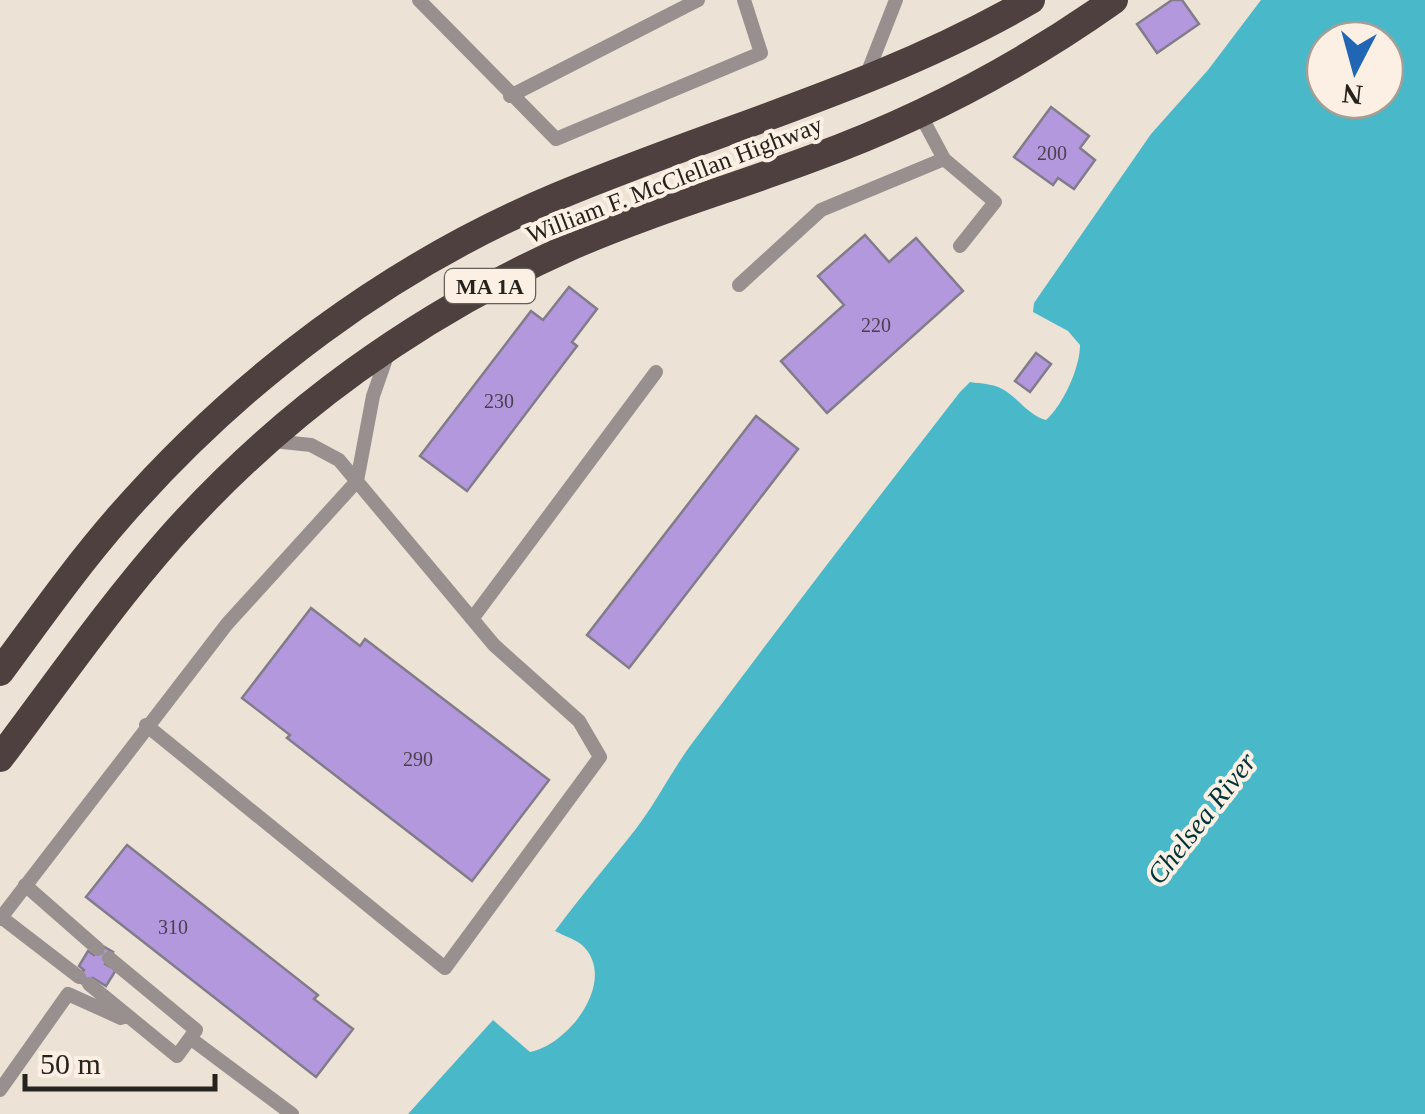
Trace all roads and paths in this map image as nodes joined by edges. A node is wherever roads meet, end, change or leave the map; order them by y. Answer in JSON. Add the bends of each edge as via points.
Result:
{"nodes":[{"id":1,"x":419,"y":0,"type":"edge"},
{"id":2,"x":698,"y":0,"type":"edge"},
{"id":3,"x":744,"y":0,"type":"edge"},
{"id":4,"x":896,"y":0,"type":"edge"},
{"id":5,"x":1031,"y":0,"type":"edge"},
{"id":6,"x":1114,"y":0,"type":"edge"},
{"id":7,"x":863,"y":84,"type":"junction"},
{"id":8,"x":510,"y":96,"type":"junction"},
{"id":9,"x":920,"y":114,"type":"junction"},
{"id":10,"x":944,"y":160,"type":"junction"},
{"id":11,"x":960,"y":246,"type":"dead end"},
{"id":12,"x":739,"y":285,"type":"dead end"},
{"id":13,"x":392,"y":344,"type":"junction"},
{"id":14,"x":656,"y":372,"type":"dead end"},
{"id":15,"x":267,"y":441,"type":"junction"},
{"id":16,"x":357,"y":480,"type":"junction"},
{"id":17,"x":472,"y":619,"type":"junction"},
{"id":18,"x":0,"y":672,"type":"edge"},
{"id":19,"x":146,"y":724,"type":"junction"},
{"id":20,"x":0,"y":758,"type":"edge"},
{"id":21,"x":25,"y":885,"type":"junction"},
{"id":22,"x":1,"y":918,"type":"edge"},
{"id":23,"x":123,"y":1016,"type":"junction"},
{"id":24,"x":193,"y":1034,"type":"junction"},
{"id":25,"x":0,"y":1090,"type":"edge"},
{"id":26,"x":292,"y":1114,"type":"edge"}],
"edges":[{"from":1,"to":8,"type":"lane"},
{"from":2,"to":8,"type":"lane"},
{"from":3,"to":8,"type":"lane","via":[[761,53],[556,139]]},
{"from":4,"to":7,"type":"lane"},
{"from":5,"to":7,"type":"highway","name":"William F. McClellan Highway","number":"MA 1A"},
{"from":6,"to":9,"type":"highway","name":"William F. McClellan Highway","number":"MA 1A"},
{"from":7,"to":18,"type":"highway","name":"William F. McClellan Highway","number":"MA 1A","via":[[555,197],[440,254],[352,309],[243,393],[164,468]]},
{"from":9,"to":10,"type":"lane"},
{"from":9,"to":13,"type":"highway","name":"William F. McClellan Highway","number":"MA 1A","via":[[585,241],[491,285]]},
{"from":10,"to":11,"type":"lane","via":[[996,202]]},
{"from":10,"to":12,"type":"lane","via":[[821,210]]},
{"from":13,"to":15,"type":"highway","name":"William F. McClellan Highway","number":"MA 1A"},
{"from":13,"to":16,"type":"lane"},
{"from":14,"to":17,"type":"lane"},
{"from":15,"to":16,"type":"lane","via":[[324,450]]},
{"from":15,"to":20,"type":"highway","name":"William F. McClellan Highway","number":"MA 1A","via":[[154,557]]},
{"from":16,"to":17,"type":"lane"},
{"from":16,"to":19,"type":"lane"},
{"from":17,"to":19,"type":"lane","via":[[579,721],[600,757],[445,968]]},
{"from":19,"to":21,"type":"lane"},
{"from":21,"to":22,"type":"lane"},
{"from":21,"to":24,"type":"lane"},
{"from":22,"to":23,"type":"lane"},
{"from":23,"to":24,"type":"lane","via":[[177,1056]]},
{"from":23,"to":25,"type":"lane","via":[[68,994]]},
{"from":24,"to":26,"type":"lane"}]}
